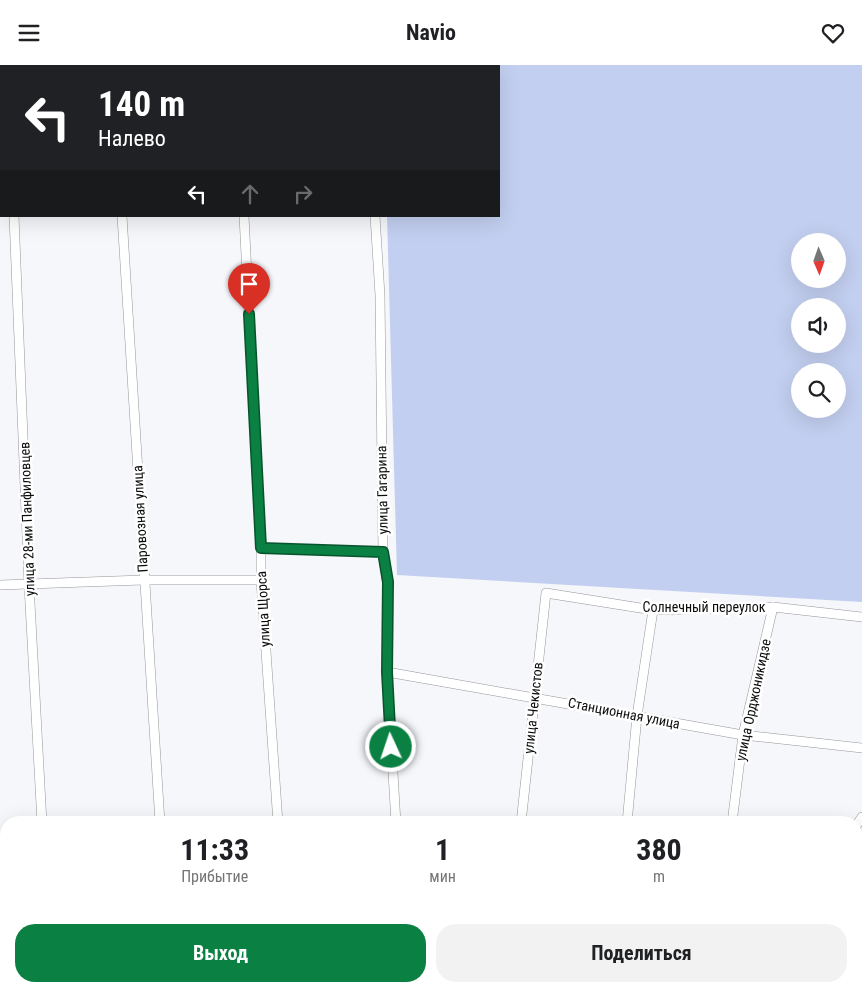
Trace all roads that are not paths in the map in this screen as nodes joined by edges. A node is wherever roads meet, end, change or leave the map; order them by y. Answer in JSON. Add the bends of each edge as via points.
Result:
{"nodes":[{"id":1,"x":14,"y":217,"type":"edge"},
{"id":2,"x":122,"y":217,"type":"edge"},
{"id":3,"x":244,"y":217,"type":"edge"},
{"id":4,"x":375,"y":217,"type":"edge"},
{"id":5,"x":261,"y":548,"type":"junction"},
{"id":6,"x":383,"y":552,"type":"junction"},
{"id":7,"x":143,"y":580,"type":"junction"},
{"id":8,"x":260,"y":580,"type":"junction"},
{"id":9,"x":0,"y":585,"type":"edge"},
{"id":10,"x":29,"y":585,"type":"junction"},
{"id":11,"x":546,"y":593,"type":"joint"},
{"id":12,"x":773,"y":607,"type":"junction"},
{"id":13,"x":654,"y":610,"type":"junction"},
{"id":14,"x":862,"y":617,"type":"edge"},
{"id":15,"x":387,"y":672,"type":"junction"},
{"id":16,"x":535,"y":697,"type":"junction"},
{"id":17,"x":637,"y":716,"type":"junction"},
{"id":18,"x":743,"y":735,"type":"junction"},
{"id":19,"x":862,"y":748,"type":"edge"},
{"id":20,"x":42,"y":816,"type":"edge"},
{"id":21,"x":160,"y":816,"type":"edge"},
{"id":22,"x":277,"y":816,"type":"edge"},
{"id":23,"x":396,"y":816,"type":"edge"},
{"id":24,"x":522,"y":816,"type":"edge"},
{"id":25,"x":628,"y":816,"type":"edge"},
{"id":26,"x":733,"y":816,"type":"edge"}],
"edges":[{"from":1,"to":10,"type":"street","name":"улица 28-ми Панфиловцев"},
{"from":2,"to":7,"type":"street","name":"Паровозная улица"},
{"from":3,"to":5,"type":"street","name":"улица Щорса"},
{"from":4,"to":6,"type":"street","name":"улица Гагарина","via":[[380,295]]},
{"from":5,"to":6,"type":"street"},
{"from":5,"to":8,"type":"street","name":"улица Щорса"},
{"from":6,"to":15,"type":"street","name":"улица Гагарина","via":[[388,582]]},
{"from":7,"to":8,"type":"street"},
{"from":7,"to":10,"type":"street"},
{"from":7,"to":21,"type":"street","name":"Паровозная улица"},
{"from":8,"to":22,"type":"street","name":"улица Щорса"},
{"from":9,"to":10,"type":"street"},
{"from":10,"to":20,"type":"street","name":"улица 28-ми Панфиловцев"},
{"from":11,"to":13,"type":"street","name":"Солнечный переулок"},
{"from":11,"to":16,"type":"street","name":"улица Чекистов"},
{"from":12,"to":13,"type":"street","name":"Солнечный переулок"},
{"from":12,"to":14,"type":"street","name":"Солнечный переулок"},
{"from":12,"to":18,"type":"street","name":"улица Орджоникидзе"},
{"from":13,"to":17,"type":"street"},
{"from":15,"to":16,"type":"street","name":"Станционная улица"},
{"from":15,"to":23,"type":"street","name":"улица Гагарина"},
{"from":16,"to":17,"type":"street","name":"Станционная улица"},
{"from":16,"to":24,"type":"street","name":"улица Чекистов"},
{"from":17,"to":18,"type":"street","name":"Станционная улица"},
{"from":17,"to":25,"type":"street"},
{"from":18,"to":19,"type":"street","name":"Станционная улица"},
{"from":18,"to":26,"type":"street","name":"улица Орджоникидзе"}]}
